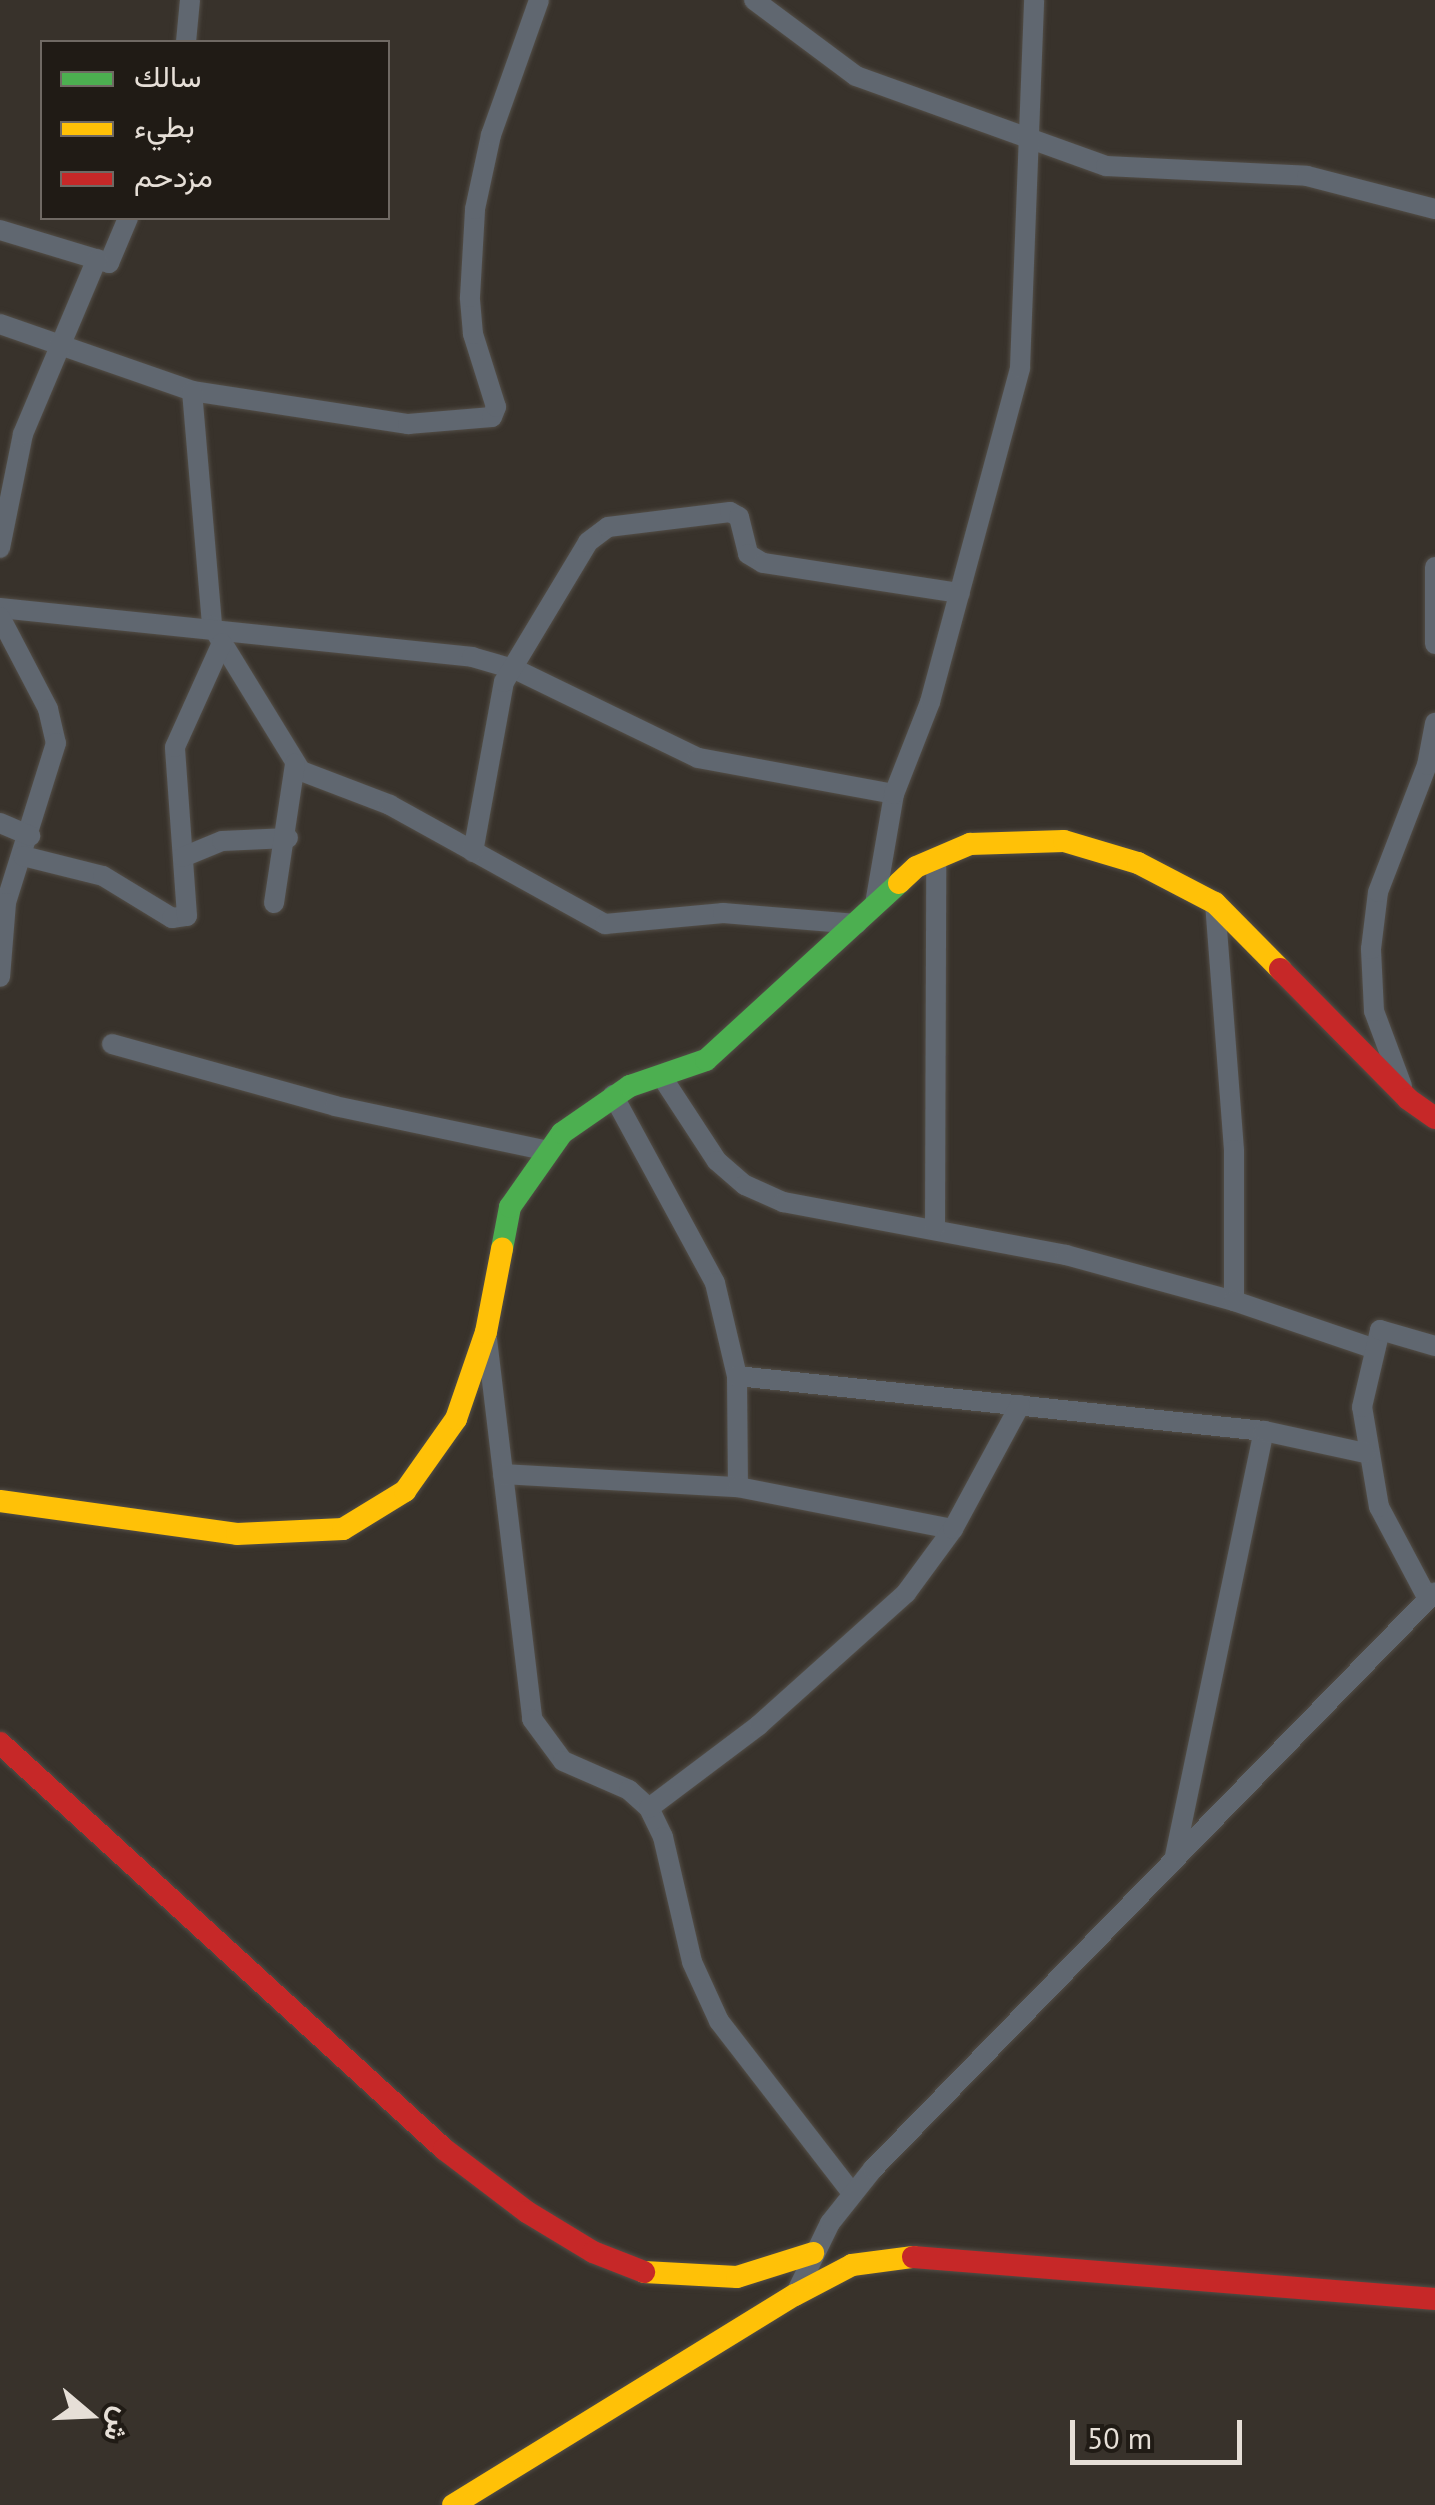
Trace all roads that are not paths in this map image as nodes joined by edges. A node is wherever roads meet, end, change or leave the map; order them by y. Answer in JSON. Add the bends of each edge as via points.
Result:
{"nodes":[{"id":1,"x":190,"y":0,"type":"edge"},
{"id":2,"x":539,"y":0,"type":"edge"},
{"id":3,"x":754,"y":0,"type":"edge"},
{"id":4,"x":1034,"y":0,"type":"edge"},
{"id":5,"x":186,"y":40,"type":"edge"},
{"id":6,"x":1024,"y":139,"type":"junction"},
{"id":7,"x":1435,"y":210,"type":"edge"},
{"id":8,"x":127,"y":220,"type":"edge"},
{"id":9,"x":0,"y":230,"type":"edge"},
{"id":10,"x":97,"y":259,"type":"junction"},
{"id":11,"x":0,"y":324,"type":"edge"},
{"id":12,"x":58,"y":348,"type":"junction"},
{"id":13,"x":192,"y":391,"type":"junction"},
{"id":14,"x":0,"y":548,"type":"edge"},
{"id":15,"x":1435,"y":567,"type":"edge"},
{"id":16,"x":960,"y":594,"type":"junction"},
{"id":17,"x":0,"y":608,"type":"edge"},
{"id":18,"x":0,"y":618,"type":"edge"},
{"id":19,"x":217,"y":634,"type":"junction"},
{"id":20,"x":1435,"y":644,"type":"edge"},
{"id":21,"x":517,"y":670,"type":"junction"},
{"id":22,"x":1435,"y":724,"type":"edge"},
{"id":23,"x":295,"y":764,"type":"junction"},
{"id":24,"x":894,"y":794,"type":"junction"},
{"id":25,"x":0,"y":822,"type":"edge"},
{"id":26,"x":288,"y":838,"type":"junction"},
{"id":27,"x":27,"y":846,"type":"junction"},
{"id":28,"x":474,"y":852,"type":"junction"},
{"id":29,"x":182,"y":857,"type":"junction"},
{"id":30,"x":936,"y":858,"type":"junction"},
{"id":31,"x":1215,"y":902,"type":"junction"},
{"id":32,"x":274,"y":903,"type":"dead end"},
{"id":33,"x":875,"y":906,"type":"junction"},
{"id":34,"x":858,"y":924,"type":"junction"},
{"id":35,"x":0,"y":976,"type":"edge"},
{"id":36,"x":112,"y":1044,"type":"dead end"},
{"id":37,"x":662,"y":1077,"type":"junction"},
{"id":38,"x":613,"y":1095,"type":"junction"},
{"id":39,"x":1408,"y":1099,"type":"junction"},
{"id":40,"x":1435,"y":1118,"type":"edge"},
{"id":41,"x":548,"y":1151,"type":"junction"},
{"id":42,"x":935,"y":1227,"type":"junction"},
{"id":43,"x":1234,"y":1301,"type":"junction"},
{"id":44,"x":486,"y":1332,"type":"junction"},
{"id":45,"x":1435,"y":1346,"type":"edge"},
{"id":46,"x":1375,"y":1349,"type":"junction"},
{"id":47,"x":737,"y":1376,"type":"junction"},
{"id":48,"x":1020,"y":1404,"type":"junction"},
{"id":49,"x":1264,"y":1431,"type":"junction"},
{"id":50,"x":1365,"y":1454,"type":"junction"},
{"id":51,"x":503,"y":1474,"type":"junction"},
{"id":52,"x":738,"y":1488,"type":"junction"},
{"id":53,"x":0,"y":1501,"type":"edge"},
{"id":54,"x":952,"y":1528,"type":"junction"},
{"id":55,"x":1432,"y":1595,"type":"edge"},
{"id":56,"x":0,"y":1743,"type":"edge"},
{"id":57,"x":649,"y":1808,"type":"junction"},
{"id":58,"x":1175,"y":1858,"type":"junction"},
{"id":59,"x":852,"y":2193,"type":"junction"},
{"id":60,"x":813,"y":2253,"type":"junction"},
{"id":61,"x":795,"y":2295,"type":"junction"},
{"id":62,"x":1435,"y":2299,"type":"edge"},
{"id":63,"x":453,"y":2505,"type":"edge"}],
"edges":[{"from":1,"to":5,"type":"street"},
{"from":2,"to":13,"type":"street","via":[[491,135],[475,209],[473,334],[496,414],[408,424]]},
{"from":3,"to":6,"type":"street","via":[[856,76]]},
{"from":4,"to":6,"type":"street"},
{"from":6,"to":7,"type":"street","via":[[1106,166],[1307,176]]},
{"from":6,"to":16,"type":"street","via":[[1020,368]]},
{"from":8,"to":10,"type":"street","via":[[112,262]]},
{"from":9,"to":10,"type":"street"},
{"from":10,"to":12,"type":"street"},
{"from":11,"to":12,"type":"street"},
{"from":12,"to":13,"type":"street"},
{"from":12,"to":14,"type":"street","via":[[23,434]]},
{"from":13,"to":19,"type":"street"},
{"from":15,"to":20,"type":"street"},
{"from":16,"to":21,"type":"street","via":[[764,563],[748,554],[739,517],[730,512],[608,527],[588,542]]},
{"from":16,"to":24,"type":"street","via":[[930,702]]},
{"from":17,"to":19,"type":"street"},
{"from":18,"to":27,"type":"street","via":[[55,729],[49,781]]},
{"from":19,"to":21,"type":"street","via":[[428,648]]},
{"from":19,"to":23,"type":"street"},
{"from":19,"to":29,"type":"street","via":[[175,746]]},
{"from":21,"to":24,"type":"street","via":[[698,758]]},
{"from":21,"to":28,"type":"street","via":[[504,682]]},
{"from":22,"to":39,"type":"street","via":[[1427,766],[1378,892],[1371,949],[1374,1011]]},
{"from":23,"to":26,"type":"street"},
{"from":23,"to":28,"type":"street","via":[[320,782],[390,805]]},
{"from":24,"to":33,"type":"street"},
{"from":25,"to":27,"type":"street"},
{"from":26,"to":29,"type":"street","via":[[222,841]]},
{"from":26,"to":32,"type":"street"},
{"from":27,"to":29,"type":"street","via":[[118,882],[177,920],[187,916]]},
{"from":27,"to":35,"type":"street","via":[[3,917]]},
{"from":28,"to":34,"type":"street","via":[[605,924],[722,913]]},
{"from":30,"to":31,"type":"street","via":[[970,844],[1064,841],[1138,863]]},
{"from":30,"to":33,"type":"street","via":[[916,867]]},
{"from":30,"to":42,"type":"street"},
{"from":31,"to":39,"type":"street"},
{"from":31,"to":43,"type":"street","via":[[1234,1150]]},
{"from":33,"to":34,"type":"street"},
{"from":34,"to":37,"type":"street","via":[[706,1060]]},
{"from":36,"to":41,"type":"street","via":[[335,1106]]},
{"from":37,"to":38,"type":"street"},
{"from":37,"to":42,"type":"street","via":[[690,1127],[746,1185],[824,1212]]},
{"from":38,"to":41,"type":"street"},
{"from":38,"to":47,"type":"street","via":[[702,1250]]},
{"from":39,"to":40,"type":"street"},
{"from":41,"to":44,"type":"street","via":[[510,1208]]},
{"from":42,"to":43,"type":"street"},
{"from":43,"to":46,"type":"street"},
{"from":44,"to":51,"type":"street"},
{"from":44,"to":53,"type":"street","via":[[474,1378],[435,1454],[405,1490],[342,1528],[237,1534]]},
{"from":45,"to":46,"type":"street","via":[[1380,1330]]},
{"from":46,"to":50,"type":"street","via":[[1362,1408]]},
{"from":47,"to":48,"type":"street"},
{"from":47,"to":52,"type":"street"},
{"from":48,"to":49,"type":"street"},
{"from":48,"to":54,"type":"street"},
{"from":49,"to":50,"type":"street"},
{"from":49,"to":58,"type":"street"},
{"from":50,"to":55,"type":"street","via":[[1379,1507]]},
{"from":51,"to":52,"type":"street"},
{"from":51,"to":57,"type":"street","via":[[532,1719],[563,1761],[629,1790]]},
{"from":52,"to":54,"type":"street"},
{"from":54,"to":57,"type":"street","via":[[906,1592],[835,1659]]},
{"from":55,"to":58,"type":"street"},
{"from":56,"to":60,"type":"street","via":[[444,2149],[527,2212],[593,2252],[646,2273],[737,2278]]},
{"from":57,"to":59,"type":"street","via":[[663,1837],[692,1962],[719,2020]]},
{"from":58,"to":59,"type":"street"},
{"from":59,"to":60,"type":"street"},
{"from":60,"to":61,"type":"street"},
{"from":61,"to":62,"type":"street","via":[[852,2265],[923,2254]]},
{"from":61,"to":63,"type":"street"}]}
